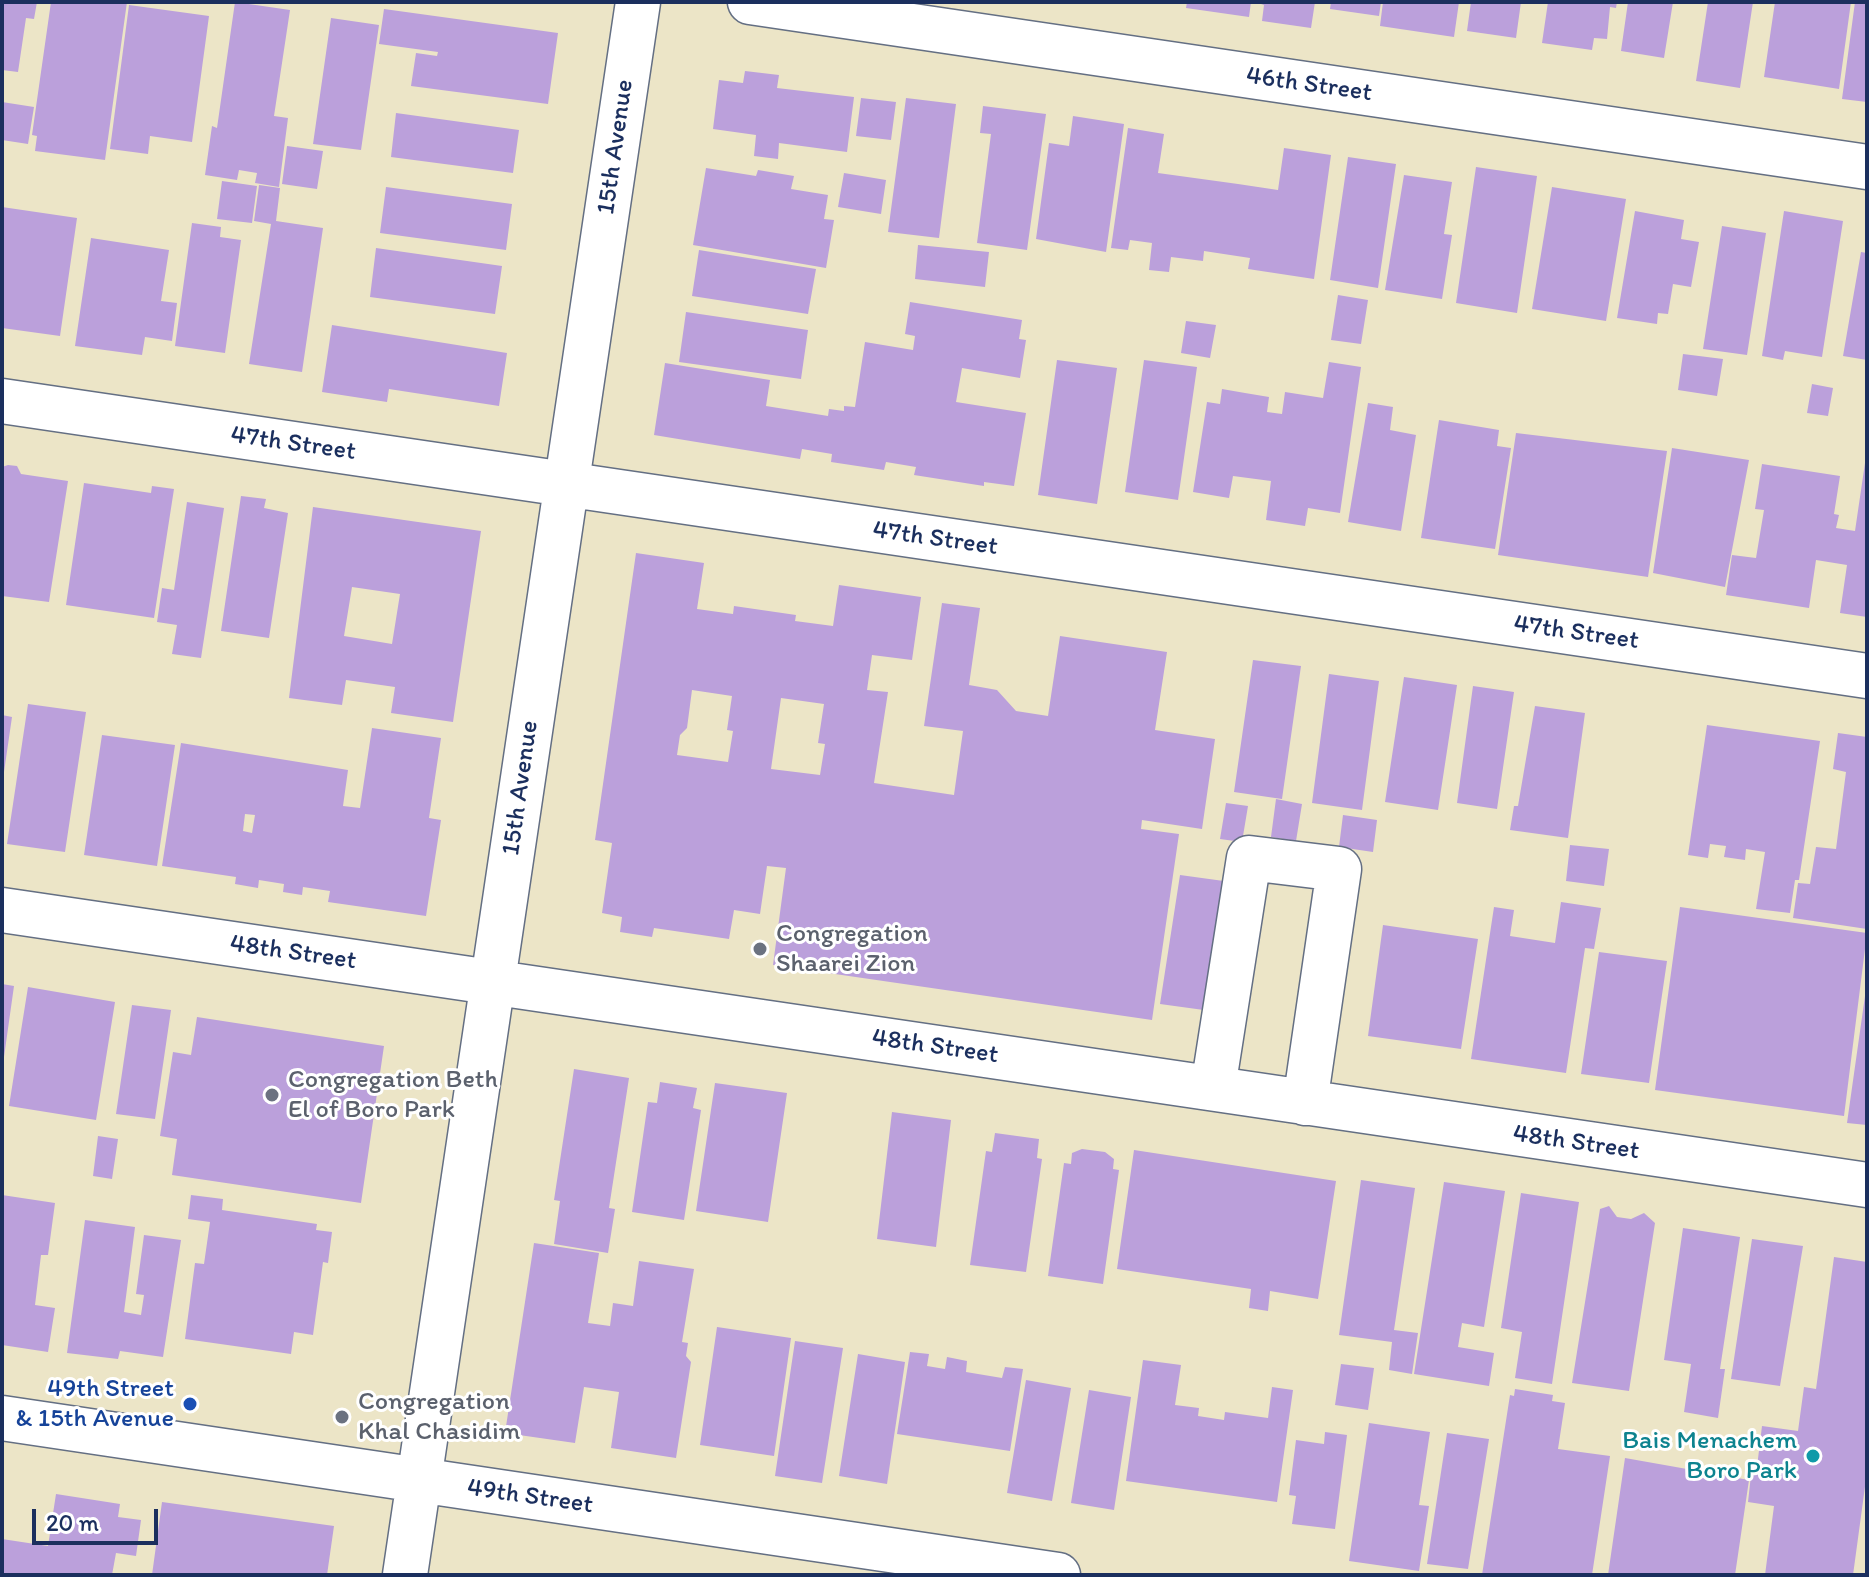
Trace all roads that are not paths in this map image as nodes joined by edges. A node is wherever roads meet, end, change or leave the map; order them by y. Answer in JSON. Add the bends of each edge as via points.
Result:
{"nodes":[{"id":1,"x":638,"y":2,"type":"edge"},
{"id":2,"x":750,"y":2,"type":"edge"},
{"id":3,"x":1867,"y":167,"type":"edge"},
{"id":4,"x":2,"y":401,"type":"edge"},
{"id":5,"x":566,"y":484,"type":"junction"},
{"id":6,"x":1867,"y":676,"type":"edge"},
{"id":7,"x":2,"y":910,"type":"edge"},
{"id":8,"x":492,"y":983,"type":"junction"},
{"id":9,"x":1213,"y":1088,"type":"junction"},
{"id":10,"x":1305,"y":1103,"type":"junction"},
{"id":11,"x":1867,"y":1185,"type":"edge"},
{"id":12,"x":2,"y":1418,"type":"edge"},
{"id":13,"x":419,"y":1480,"type":"junction"},
{"id":14,"x":405,"y":1575,"type":"edge"},
{"id":15,"x":1058,"y":1575,"type":"edge"}],
"edges":[{"from":1,"to":5,"type":"street","name":"15th Avenue"},
{"from":2,"to":3,"type":"street","name":"46th Street"},
{"from":4,"to":5,"type":"street","name":"47th Street"},
{"from":5,"to":6,"type":"street","name":"47th Street"},
{"from":5,"to":8,"type":"street","name":"15th Avenue"},
{"from":7,"to":8,"type":"street","name":"48th Street"},
{"from":8,"to":9,"type":"street","name":"48th Street"},
{"from":8,"to":13,"type":"street","name":"15th Avenue"},
{"from":9,"to":10,"type":"street","name":"48th Street"},
{"from":9,"to":10,"type":"street","via":[[1249,858],[1339,869]]},
{"from":10,"to":11,"type":"street","name":"48th Street"},
{"from":12,"to":13,"type":"street","name":"49th Street"},
{"from":13,"to":14,"type":"street","name":"15th Avenue"},
{"from":13,"to":15,"type":"street","name":"49th Street"}]}
